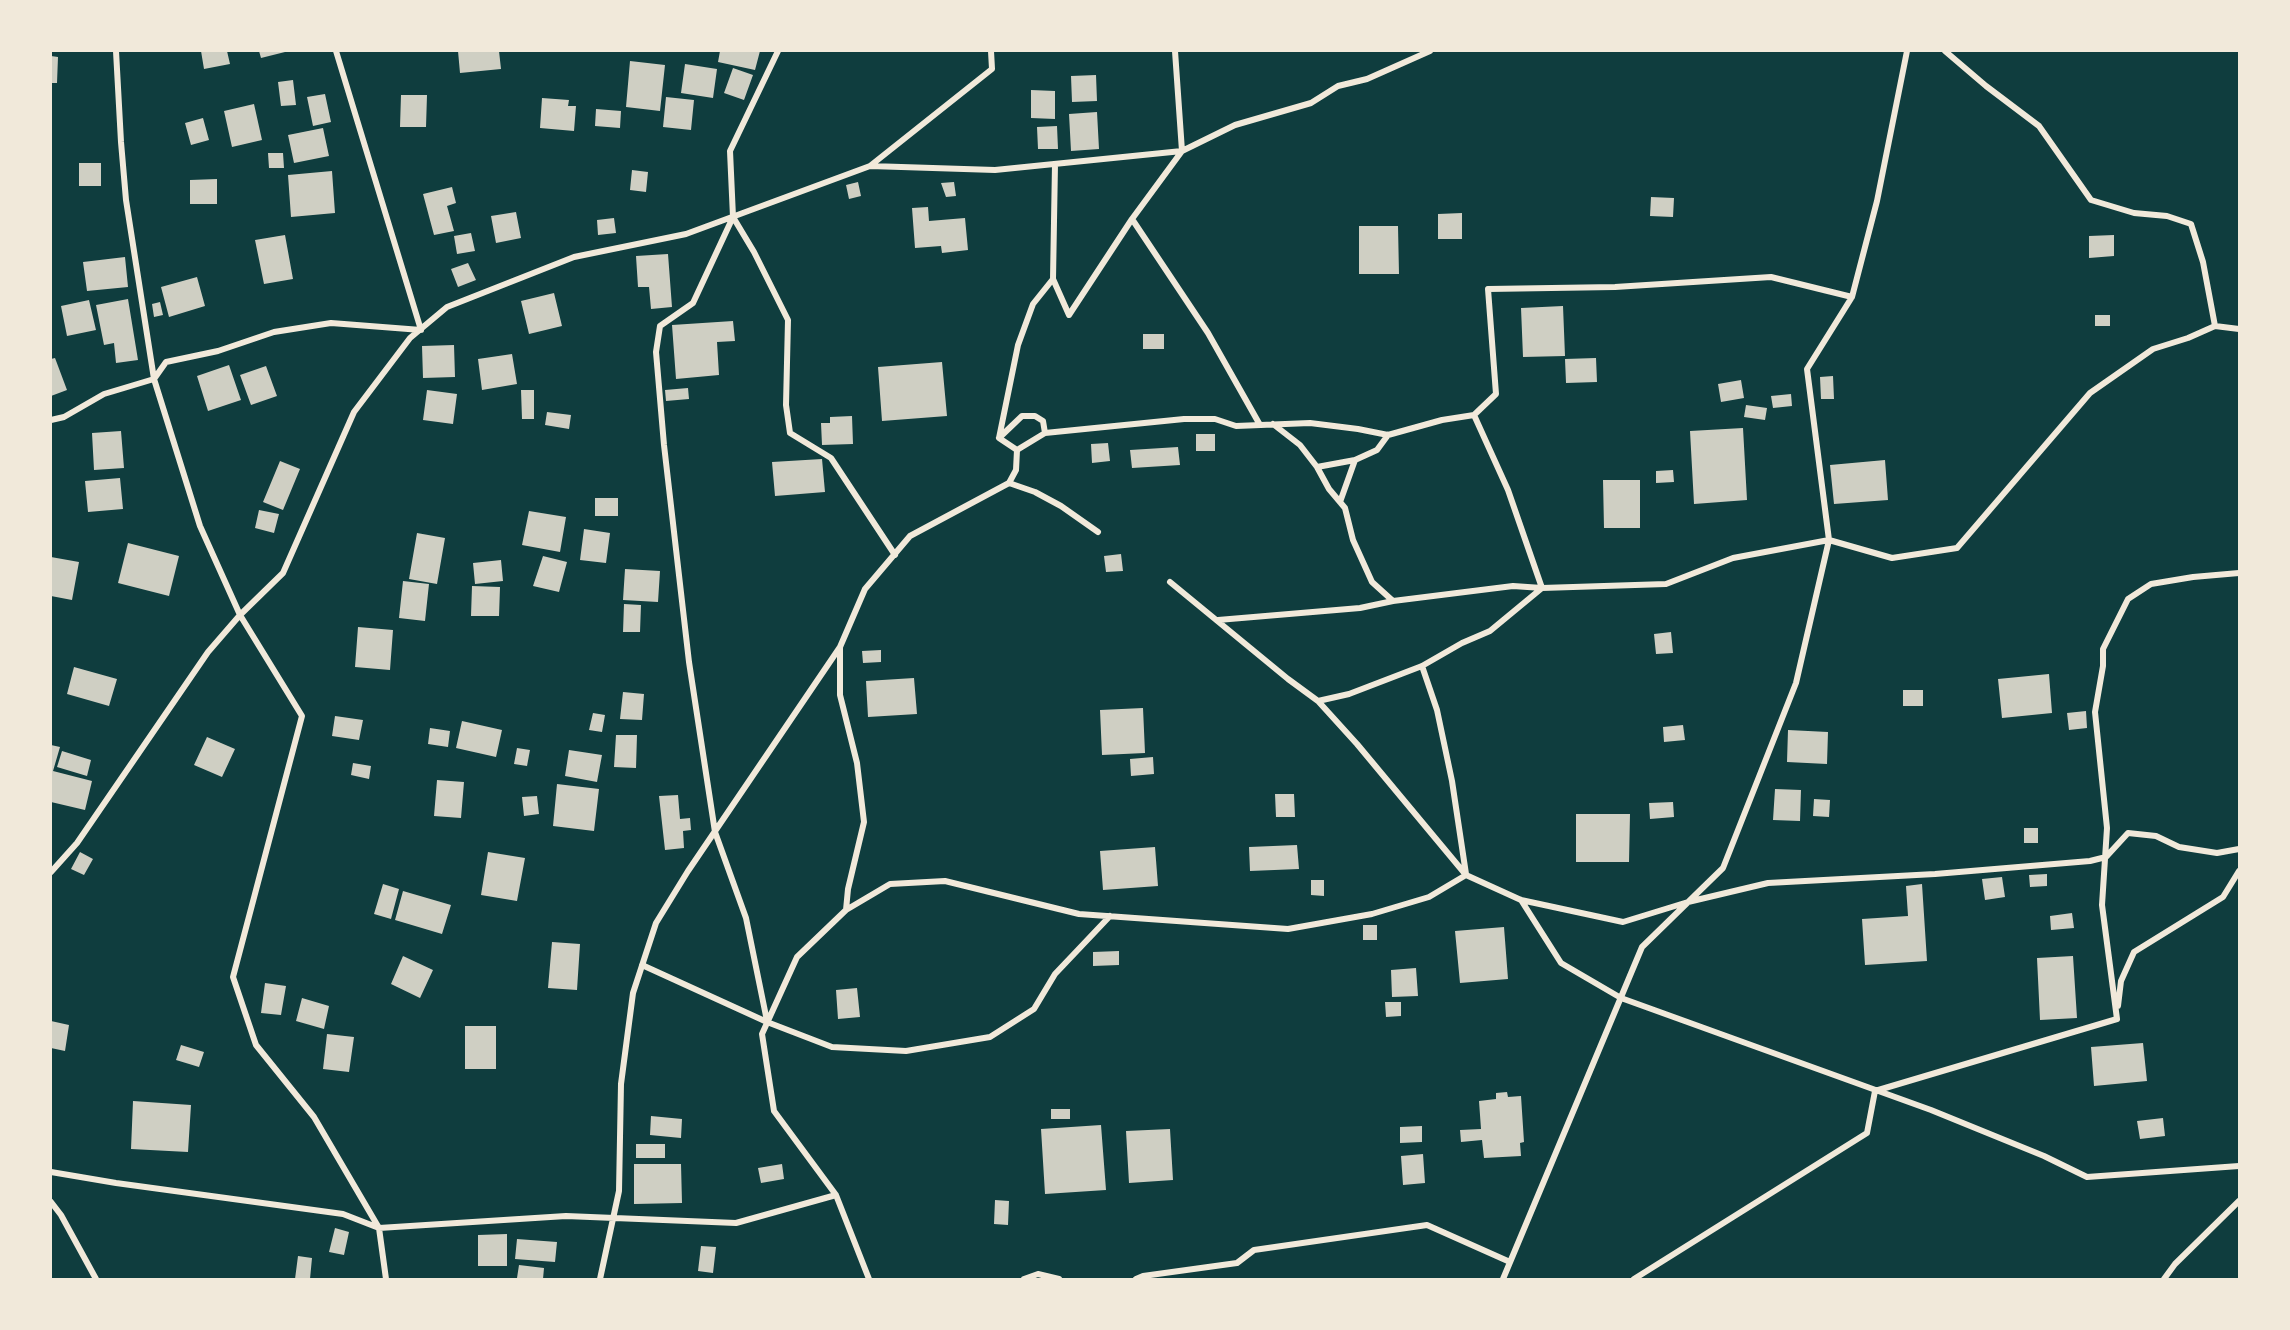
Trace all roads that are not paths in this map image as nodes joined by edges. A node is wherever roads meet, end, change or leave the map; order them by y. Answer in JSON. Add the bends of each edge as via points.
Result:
{"nodes":[{"id":1,"x":116,"y":51,"type":"edge"},
{"id":2,"x":336,"y":51,"type":"edge"},
{"id":3,"x":778,"y":51,"type":"edge"},
{"id":4,"x":991,"y":51,"type":"edge"},
{"id":5,"x":1175,"y":51,"type":"edge"},
{"id":6,"x":1430,"y":51,"type":"edge"},
{"id":7,"x":1907,"y":51,"type":"edge"},
{"id":8,"x":1945,"y":51,"type":"edge"},
{"id":9,"x":1182,"y":151,"type":"junction"},
{"id":10,"x":1055,"y":164,"type":"junction"},
{"id":11,"x":870,"y":166,"type":"junction"},
{"id":12,"x":733,"y":217,"type":"junction"},
{"id":13,"x":1132,"y":219,"type":"junction"},
{"id":14,"x":1053,"y":279,"type":"junction"},
{"id":15,"x":1852,"y":297,"type":"junction"},
{"id":16,"x":2216,"y":326,"type":"junction"},
{"id":17,"x":2239,"y":329,"type":"edge"},
{"id":18,"x":420,"y":330,"type":"junction"},
{"id":19,"x":154,"y":379,"type":"junction"},
{"id":20,"x":1474,"y":415,"type":"junction"},
{"id":21,"x":51,"y":420,"type":"edge"},
{"id":22,"x":1272,"y":424,"type":"junction"},
{"id":23,"x":1260,"y":425,"type":"junction"},
{"id":24,"x":1045,"y":434,"type":"junction"},
{"id":25,"x":1388,"y":435,"type":"junction"},
{"id":26,"x":999,"y":438,"type":"junction"},
{"id":27,"x":1017,"y":450,"type":"junction"},
{"id":28,"x":1355,"y":460,"type":"junction"},
{"id":29,"x":1317,"y":467,"type":"junction"},
{"id":30,"x":1009,"y":483,"type":"junction"},
{"id":31,"x":1340,"y":502,"type":"junction"},
{"id":32,"x":1098,"y":532,"type":"dead end"},
{"id":33,"x":1829,"y":540,"type":"junction"},
{"id":34,"x":895,"y":555,"type":"junction"},
{"id":35,"x":2239,"y":573,"type":"edge"},
{"id":36,"x":1170,"y":582,"type":"dead end"},
{"id":37,"x":1542,"y":588,"type":"junction"},
{"id":38,"x":1393,"y":602,"type":"junction"},
{"id":39,"x":240,"y":615,"type":"junction"},
{"id":40,"x":1218,"y":620,"type":"junction"},
{"id":41,"x":840,"y":647,"type":"junction"},
{"id":42,"x":1422,"y":666,"type":"junction"},
{"id":43,"x":1318,"y":701,"type":"junction"},
{"id":44,"x":715,"y":832,"type":"junction"},
{"id":45,"x":2239,"y":849,"type":"edge"},
{"id":46,"x":2106,"y":857,"type":"junction"},
{"id":47,"x":51,"y":872,"type":"edge"},
{"id":48,"x":2239,"y":872,"type":"edge"},
{"id":49,"x":1466,"y":875,"type":"junction"},
{"id":50,"x":1521,"y":900,"type":"junction"},
{"id":51,"x":1688,"y":902,"type":"junction"},
{"id":52,"x":846,"y":910,"type":"junction"},
{"id":53,"x":1110,"y":916,"type":"junction"},
{"id":54,"x":642,"y":965,"type":"junction"},
{"id":55,"x":1621,"y":998,"type":"junction"},
{"id":56,"x":2117,"y":1019,"type":"junction"},
{"id":57,"x":767,"y":1022,"type":"junction"},
{"id":58,"x":1875,"y":1091,"type":"junction"},
{"id":59,"x":2239,"y":1166,"type":"edge"},
{"id":60,"x":51,"y":1172,"type":"edge"},
{"id":61,"x":836,"y":1195,"type":"junction"},
{"id":62,"x":2239,"y":1201,"type":"edge"},
{"id":63,"x":51,"y":1202,"type":"edge"},
{"id":64,"x":614,"y":1217,"type":"junction"},
{"id":65,"x":379,"y":1228,"type":"junction"},
{"id":66,"x":1510,"y":1262,"type":"junction"},
{"id":67,"x":96,"y":1279,"type":"edge"},
{"id":68,"x":386,"y":1279,"type":"edge"},
{"id":69,"x":600,"y":1279,"type":"edge"},
{"id":70,"x":869,"y":1279,"type":"edge"},
{"id":71,"x":1024,"y":1279,"type":"edge"},
{"id":72,"x":1059,"y":1279,"type":"edge"},
{"id":73,"x":1136,"y":1279,"type":"edge"},
{"id":74,"x":1503,"y":1279,"type":"edge"},
{"id":75,"x":1634,"y":1279,"type":"edge"},
{"id":76,"x":2164,"y":1279,"type":"edge"}],
"edges":[{"from":1,"to":19,"type":"street","via":[[126,200]]},
{"from":2,"to":18,"type":"street"},
{"from":3,"to":12,"type":"street","via":[[730,151]]},
{"from":4,"to":11,"type":"street","via":[[992,69]]},
{"from":5,"to":9,"type":"street"},
{"from":6,"to":9,"type":"street","via":[[1367,79],[1338,86],[1311,103],[1235,125]]},
{"from":7,"to":15,"type":"street","via":[[1877,201]]},
{"from":8,"to":16,"type":"street","via":[[2039,126],[2091,201],[2191,224]]},
{"from":9,"to":10,"type":"street"},
{"from":9,"to":13,"type":"street"},
{"from":10,"to":11,"type":"street","via":[[995,170]]},
{"from":10,"to":14,"type":"street"},
{"from":11,"to":12,"type":"street"},
{"from":12,"to":18,"type":"street","via":[[686,234],[574,257],[447,307]]},
{"from":12,"to":34,"type":"street","via":[[788,320],[786,405],[790,433],[831,458]]},
{"from":12,"to":44,"type":"street","via":[[693,303],[660,326],[656,352],[689,662]]},
{"from":13,"to":14,"type":"street","via":[[1069,315]]},
{"from":13,"to":23,"type":"street","via":[[1208,333]]},
{"from":14,"to":26,"type":"street","via":[[1034,304],[1018,345]]},
{"from":15,"to":20,"type":"street","via":[[1770,277],[1615,287],[1488,289],[1496,394]]},
{"from":15,"to":33,"type":"street","via":[[1807,369]]},
{"from":16,"to":17,"type":"street"},
{"from":16,"to":33,"type":"street","via":[[2153,350],[2090,393],[1957,548],[1892,558]]},
{"from":18,"to":19,"type":"street","via":[[331,323],[274,332],[218,351],[166,362]]},
{"from":18,"to":39,"type":"street","via":[[354,411],[283,573]]},
{"from":19,"to":21,"type":"street","via":[[104,394],[64,417]]},
{"from":19,"to":39,"type":"street","via":[[200,526]]},
{"from":20,"to":25,"type":"street"},
{"from":20,"to":37,"type":"street","via":[[1508,490]]},
{"from":22,"to":23,"type":"street"},
{"from":22,"to":25,"type":"street","via":[[1310,423]]},
{"from":22,"to":29,"type":"street","via":[[1300,445]]},
{"from":23,"to":24,"type":"street","via":[[1184,419]]},
{"from":24,"to":26,"type":"street","via":[[1043,421],[1035,416],[1022,416]]},
{"from":24,"to":27,"type":"street"},
{"from":25,"to":28,"type":"street","via":[[1377,450]]},
{"from":26,"to":27,"type":"street"},
{"from":27,"to":30,"type":"street","via":[[1016,470]]},
{"from":28,"to":29,"type":"street"},
{"from":28,"to":31,"type":"street"},
{"from":29,"to":31,"type":"street"},
{"from":30,"to":32,"type":"street","via":[[1061,506]]},
{"from":30,"to":34,"type":"street","via":[[910,536]]},
{"from":31,"to":38,"type":"street","via":[[1372,582]]},
{"from":33,"to":37,"type":"street","via":[[1733,558],[1666,584]]},
{"from":33,"to":51,"type":"street","via":[[1796,683],[1723,868]]},
{"from":34,"to":41,"type":"street","via":[[865,589]]},
{"from":35,"to":46,"type":"street","via":[[2151,584],[2128,599],[2103,649],[2095,712],[2107,828]]},
{"from":36,"to":40,"type":"street"},
{"from":37,"to":38,"type":"street","via":[[1513,586]]},
{"from":37,"to":42,"type":"street","via":[[1490,631]]},
{"from":38,"to":40,"type":"street"},
{"from":39,"to":47,"type":"street","via":[[208,652],[76,843]]},
{"from":39,"to":65,"type":"street","via":[[302,716],[233,977],[256,1045],[314,1117]]},
{"from":40,"to":43,"type":"street"},
{"from":41,"to":44,"type":"street"},
{"from":41,"to":52,"type":"street","via":[[840,695],[857,763],[864,822]]},
{"from":42,"to":43,"type":"street","via":[[1349,694]]},
{"from":42,"to":49,"type":"street","via":[[1437,710]]},
{"from":43,"to":49,"type":"street"},
{"from":44,"to":54,"type":"street","via":[[656,923]]},
{"from":44,"to":57,"type":"street","via":[[746,918]]},
{"from":45,"to":46,"type":"street","via":[[2217,853],[2179,847],[2156,836],[2128,833]]},
{"from":46,"to":51,"type":"street","via":[[1935,874],[1768,883]]},
{"from":46,"to":56,"type":"street","via":[[2102,905]]},
{"from":48,"to":56,"type":"street","via":[[2223,897],[2134,952],[2121,981]]},
{"from":49,"to":50,"type":"street"},
{"from":49,"to":53,"type":"street","via":[[1428,897],[1372,914],[1288,928]]},
{"from":50,"to":51,"type":"street","via":[[1623,922]]},
{"from":50,"to":55,"type":"street","via":[[1561,963]]},
{"from":51,"to":55,"type":"street","via":[[1642,947]]},
{"from":52,"to":53,"type":"street","via":[[890,884],[945,882],[1079,914]]},
{"from":52,"to":57,"type":"street","via":[[797,957]]},
{"from":53,"to":57,"type":"street","via":[[1055,974],[1034,1009],[990,1037],[906,1051],[832,1047]]},
{"from":54,"to":57,"type":"street"},
{"from":54,"to":64,"type":"street","via":[[633,993],[621,1084],[619,1191]]},
{"from":55,"to":58,"type":"street"},
{"from":55,"to":66,"type":"street"},
{"from":56,"to":58,"type":"street"},
{"from":57,"to":61,"type":"street","via":[[762,1034],[774,1111]]},
{"from":58,"to":59,"type":"street","via":[[1931,1110],[2086,1177]]},
{"from":58,"to":75,"type":"street","via":[[1867,1133]]},
{"from":60,"to":65,"type":"street","via":[[344,1214]]},
{"from":61,"to":64,"type":"street","via":[[736,1223]]},
{"from":61,"to":70,"type":"street"},
{"from":62,"to":76,"type":"street"},
{"from":63,"to":67,"type":"street"},
{"from":64,"to":65,"type":"street","via":[[566,1216]]},
{"from":64,"to":69,"type":"street"},
{"from":65,"to":68,"type":"street"},
{"from":66,"to":73,"type":"street","via":[[1427,1225],[1254,1250],[1237,1263]]},
{"from":66,"to":74,"type":"street"},
{"from":71,"to":72,"type":"street","via":[[1038,1274]]}]}
